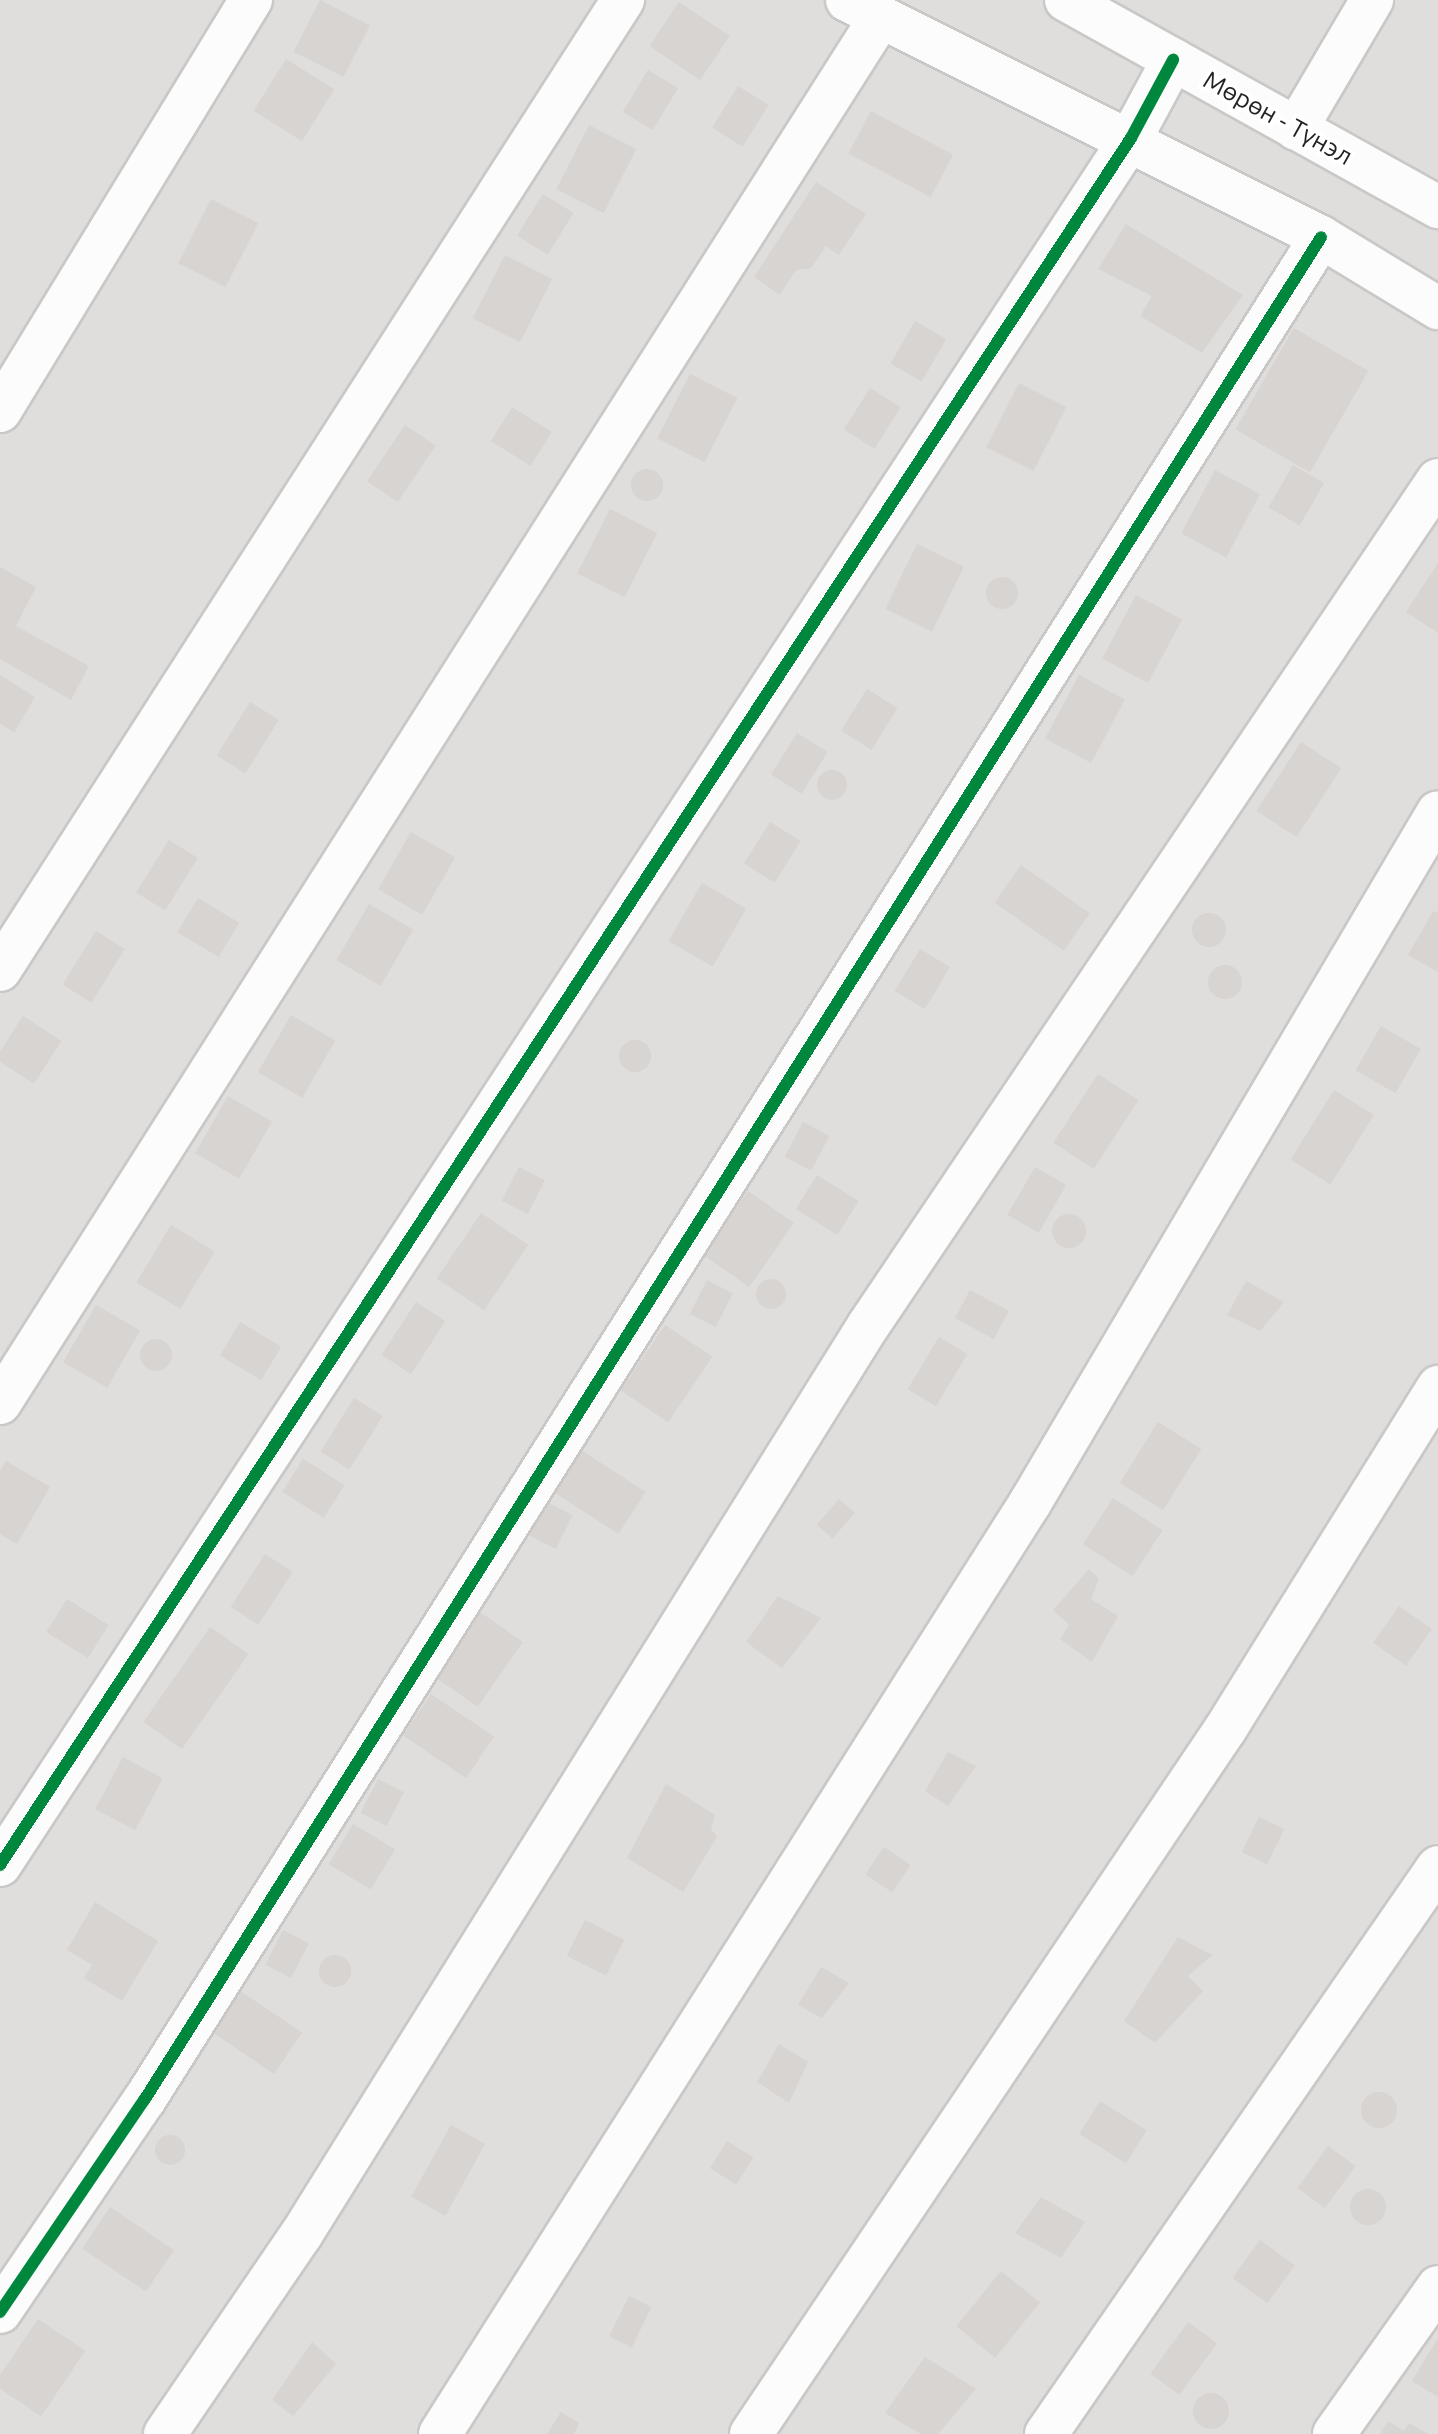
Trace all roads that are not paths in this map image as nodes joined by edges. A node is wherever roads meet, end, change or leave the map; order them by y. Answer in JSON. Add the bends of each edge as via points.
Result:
{"nodes":[{"id":1,"x":251,"y":0,"type":"edge"},
{"id":2,"x":622,"y":0,"type":"edge"},
{"id":3,"x":1066,"y":0,"type":"edge"},
{"id":4,"x":1372,"y":0,"type":"edge"},
{"id":5,"x":864,"y":9,"type":"edge"},
{"id":6,"x":1173,"y":60,"type":"junction"},
{"id":7,"x":1296,"y":129,"type":"junction"},
{"id":8,"x":1131,"y":138,"type":"junction"},
{"id":9,"x":1438,"y":207,"type":"edge"},
{"id":10,"x":1322,"y":237,"type":"junction"},
{"id":11,"x":1438,"y":308,"type":"edge"},
{"id":12,"x":0,"y":410,"type":"edge"},
{"id":13,"x":1438,"y":480,"type":"edge"},
{"id":14,"x":1438,"y":812,"type":"edge"},
{"id":15,"x":0,"y":970,"type":"edge"},
{"id":16,"x":1438,"y":1387,"type":"edge"},
{"id":17,"x":0,"y":1403,"type":"edge"},
{"id":18,"x":0,"y":1865,"type":"edge"},
{"id":19,"x":1438,"y":1868,"type":"edge"},
{"id":20,"x":1438,"y":2287,"type":"edge"},
{"id":21,"x":0,"y":2312,"type":"edge"},
{"id":22,"x":165,"y":2434,"type":"edge"},
{"id":23,"x":440,"y":2434,"type":"edge"},
{"id":24,"x":751,"y":2434,"type":"edge"},
{"id":25,"x":1046,"y":2434,"type":"edge"},
{"id":26,"x":1334,"y":2434,"type":"edge"}],
"edges":[{"from":1,"to":12,"type":"street"},
{"from":2,"to":15,"type":"street"},
{"from":3,"to":6,"type":"street","name":"Мөрөн - Түнэл"},
{"from":4,"to":7,"type":"street"},
{"from":5,"to":8,"type":"street"},
{"from":5,"to":17,"type":"street"},
{"from":6,"to":7,"type":"street","name":"Мөрөн - Түнэл"},
{"from":6,"to":8,"type":"street"},
{"from":7,"to":9,"type":"street","name":"Мөрөн - Түнэл"},
{"from":8,"to":10,"type":"street"},
{"from":8,"to":18,"type":"street"},
{"from":10,"to":11,"type":"street"},
{"from":10,"to":21,"type":"street","via":[[156,2082]]},
{"from":13,"to":22,"type":"street","via":[[868,1326],[301,2235]]},
{"from":14,"to":23,"type":"street","via":[[1030,1503]]},
{"from":16,"to":24,"type":"street","via":[[1226,1728]]},
{"from":19,"to":25,"type":"street"},
{"from":20,"to":26,"type":"street"}]}
